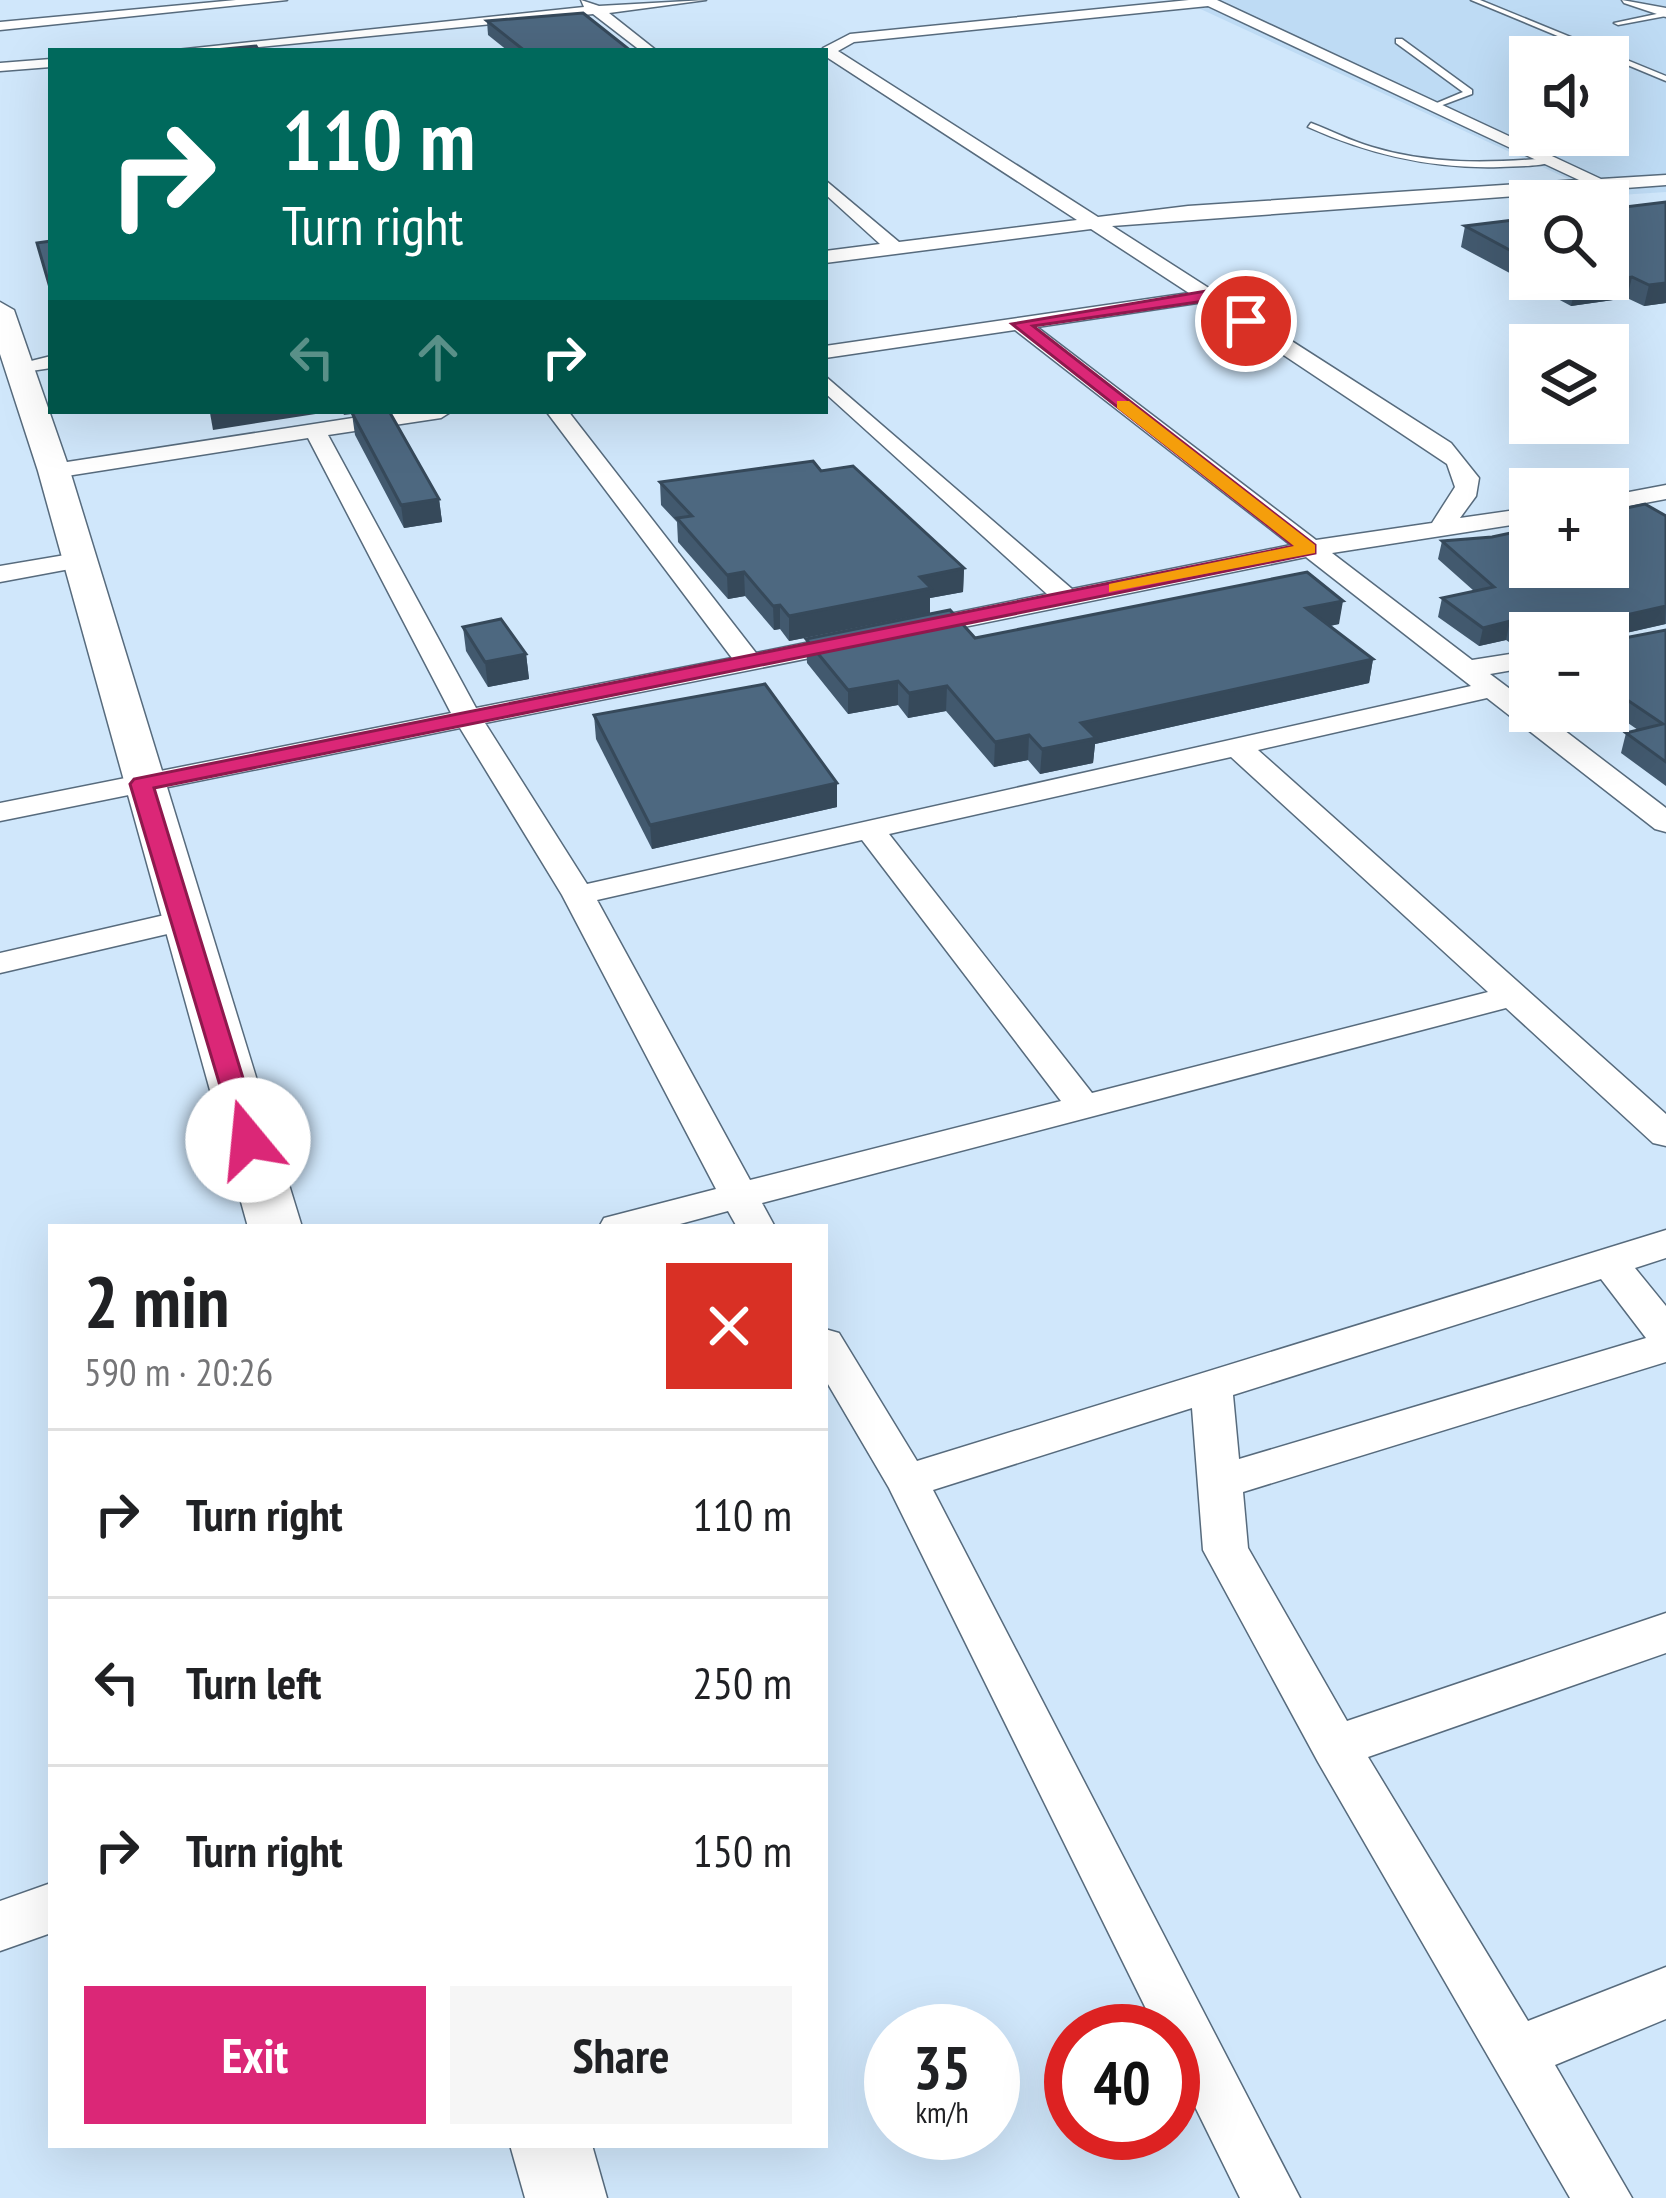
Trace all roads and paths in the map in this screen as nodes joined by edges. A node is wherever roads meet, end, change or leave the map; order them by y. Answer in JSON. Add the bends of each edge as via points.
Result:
{"nodes":[{"id":1,"x":46,"y":0,"type":"edge"},
{"id":2,"x":280,"y":0,"type":"edge"},
{"id":3,"x":699,"y":0,"type":"edge"},
{"id":4,"x":1474,"y":0,"type":"edge"},
{"id":5,"x":1629,"y":0,"type":"edge"},
{"id":6,"x":1214,"y":1,"type":"edge"},
{"id":7,"x":590,"y":5,"type":"edge"},
{"id":8,"x":1666,"y":14,"type":"edge"},
{"id":9,"x":55,"y":20,"type":"junction"},
{"id":10,"x":211,"y":21,"type":"edge"},
{"id":11,"x":1618,"y":22,"type":"dead end"},
{"id":12,"x":0,"y":26,"type":"edge"},
{"id":13,"x":1399,"y":40,"type":"dead end"},
{"id":14,"x":178,"y":48,"type":"edge"},
{"id":15,"x":645,"y":48,"type":"edge"},
{"id":16,"x":48,"y":63,"type":"edge"},
{"id":17,"x":0,"y":68,"type":"edge"},
{"id":18,"x":1666,"y":79,"type":"edge"},
{"id":19,"x":1435,"y":107,"type":"junction"},
{"id":20,"x":1312,"y":124,"type":"dead end"},
{"id":21,"x":1551,"y":161,"type":"junction"},
{"id":22,"x":1591,"y":180,"type":"edge"},
{"id":23,"x":1666,"y":180,"type":"edge"},
{"id":24,"x":1629,"y":182,"type":"edge"},
{"id":25,"x":828,"y":188,"type":"edge"},
{"id":26,"x":1509,"y":190,"type":"edge"},
{"id":27,"x":1096,"y":221,"type":"junction"},
{"id":28,"x":895,"y":248,"type":"junction"},
{"id":29,"x":828,"y":257,"type":"edge"},
{"id":30,"x":1206,"y":296,"type":"junction"},
{"id":31,"x":0,"y":310,"type":"edge"},
{"id":32,"x":1020,"y":324,"type":"junction"},
{"id":33,"x":828,"y":352,"type":"edge"},
{"id":34,"x":34,"y":364,"type":"edge"},
{"id":35,"x":828,"y":385,"type":"edge"},
{"id":36,"x":422,"y":414,"type":"edge"},
{"id":37,"x":559,"y":414,"type":"edge"},
{"id":38,"x":315,"y":431,"type":"junction"},
{"id":39,"x":54,"y":471,"type":"junction"},
{"id":40,"x":1666,"y":492,"type":"edge"},
{"id":41,"x":1629,"y":499,"type":"edge"},
{"id":42,"x":1509,"y":518,"type":"edge"},
{"id":43,"x":1441,"y":527,"type":"junction"},
{"id":44,"x":1309,"y":549,"type":"junction"},
{"id":45,"x":76,"y":561,"type":"junction"},
{"id":46,"x":0,"y":574,"type":"edge"},
{"id":47,"x":1066,"y":598,"type":"junction"},
{"id":48,"x":749,"y":662,"type":"junction"},
{"id":49,"x":1509,"y":662,"type":"edge"},
{"id":50,"x":1463,"y":670,"type":"junction"},
{"id":51,"x":1488,"y":691,"type":"junction"},
{"id":52,"x":466,"y":717,"type":"junction"},
{"id":53,"x":1234,"y":745,"type":"junction"},
{"id":54,"x":142,"y":784,"type":"junction"},
{"id":55,"x":1666,"y":786,"type":"edge"},
{"id":56,"x":1629,"y":795,"type":"junction"},
{"id":57,"x":0,"y":812,"type":"edge"},
{"id":58,"x":1666,"y":823,"type":"edge"},
{"id":59,"x":868,"y":828,"type":"junction"},
{"id":60,"x":578,"y":896,"type":"junction"},
{"id":61,"x":182,"y":921,"type":"junction"},
{"id":62,"x":0,"y":963,"type":"edge"},
{"id":63,"x":1515,"y":995,"type":"junction"},
{"id":64,"x":1083,"y":1105,"type":"junction"},
{"id":65,"x":1666,"y":1134,"type":"edge"},
{"id":66,"x":736,"y":1194,"type":"junction"},
{"id":67,"x":273,"y":1224,"type":"edge"},
{"id":68,"x":629,"y":1224,"type":"edge"},
{"id":69,"x":754,"y":1224,"type":"edge"},
{"id":70,"x":1666,"y":1244,"type":"edge"},
{"id":71,"x":1612,"y":1264,"type":"junction"},
{"id":72,"x":1666,"y":1335,"type":"edge"},
{"id":73,"x":1666,"y":1347,"type":"edge"},
{"id":74,"x":828,"y":1349,"type":"edge"},
{"id":75,"x":1211,"y":1388,"type":"junction"},
{"id":76,"x":907,"y":1481,"type":"junction"},
{"id":77,"x":1217,"y":1483,"type":"junction"},
{"id":78,"x":1666,"y":1633,"type":"edge"},
{"id":79,"x":1335,"y":1747,"type":"junction"},
{"id":80,"x":48,"y":1909,"type":"edge"},
{"id":81,"x":0,"y":1926,"type":"edge"},
{"id":82,"x":1666,"y":1993,"type":"edge"},
{"id":83,"x":1517,"y":2053,"type":"junction"},
{"id":84,"x":552,"y":2148,"type":"edge"},
{"id":85,"x":566,"y":2198,"type":"edge"},
{"id":86,"x":1271,"y":2198,"type":"edge"},
{"id":87,"x":1604,"y":2198,"type":"edge"}],
"edges":[{"from":1,"to":9,"type":"street"},
{"from":2,"to":10,"type":"street"},
{"from":3,"to":7,"type":"street"},
{"from":4,"to":18,"type":"lane"},
{"from":5,"to":8,"type":"street"},
{"from":6,"to":19,"type":"street"},
{"from":6,"to":27,"type":"street","via":[[850,38],[829,51]]},
{"from":7,"to":10,"type":"street"},
{"from":7,"to":15,"type":"street"},
{"from":8,"to":11,"type":"lane"},
{"from":9,"to":10,"type":"street"},
{"from":9,"to":12,"type":"street"},
{"from":10,"to":14,"type":"street"},
{"from":13,"to":19,"type":"lane","via":[[1469,92]]},
{"from":16,"to":17,"type":"street"},
{"from":19,"to":21,"type":"street"},
{"from":20,"to":21,"type":"lane","via":[[1401,160],[1447,167]]},
{"from":21,"to":22,"type":"street"},
{"from":23,"to":24,"type":"street"},
{"from":25,"to":28,"type":"street"},
{"from":26,"to":27,"type":"street"},
{"from":27,"to":28,"type":"street"},
{"from":27,"to":30,"type":"street"},
{"from":28,"to":29,"type":"street"},
{"from":30,"to":32,"type":"street"},
{"from":30,"to":43,"type":"street","via":[[1462,464],[1466,496]]},
{"from":31,"to":34,"type":"street"},
{"from":32,"to":33,"type":"street"},
{"from":32,"to":44,"type":"street"},
{"from":34,"to":39,"type":"street"},
{"from":35,"to":47,"type":"street"},
{"from":36,"to":38,"type":"street"},
{"from":37,"to":48,"type":"street"},
{"from":38,"to":39,"type":"street"},
{"from":38,"to":52,"type":"street"},
{"from":39,"to":45,"type":"street"},
{"from":40,"to":41,"type":"street"},
{"from":42,"to":43,"type":"street"},
{"from":43,"to":44,"type":"street"},
{"from":44,"to":47,"type":"street"},
{"from":44,"to":50,"type":"street"},
{"from":45,"to":46,"type":"street"},
{"from":45,"to":54,"type":"street"},
{"from":47,"to":48,"type":"street"},
{"from":48,"to":52,"type":"street"},
{"from":49,"to":50,"type":"street"},
{"from":50,"to":51,"type":"street"},
{"from":51,"to":53,"type":"street"},
{"from":51,"to":56,"type":"street"},
{"from":52,"to":54,"type":"street"},
{"from":52,"to":60,"type":"street"},
{"from":53,"to":59,"type":"street"},
{"from":53,"to":63,"type":"street"},
{"from":54,"to":57,"type":"street"},
{"from":54,"to":61,"type":"street"},
{"from":55,"to":56,"type":"street"},
{"from":56,"to":58,"type":"street"},
{"from":59,"to":60,"type":"street"},
{"from":59,"to":64,"type":"street"},
{"from":60,"to":66,"type":"street"},
{"from":61,"to":62,"type":"street"},
{"from":61,"to":67,"type":"street"},
{"from":63,"to":64,"type":"street"},
{"from":63,"to":65,"type":"street"},
{"from":64,"to":66,"type":"street"},
{"from":66,"to":68,"type":"street"},
{"from":66,"to":69,"type":"street"},
{"from":70,"to":71,"type":"street"},
{"from":71,"to":72,"type":"street"},
{"from":71,"to":75,"type":"street"},
{"from":73,"to":77,"type":"street"},
{"from":74,"to":76,"type":"street"},
{"from":75,"to":76,"type":"street"},
{"from":75,"to":77,"type":"street"},
{"from":76,"to":86,"type":"street"},
{"from":77,"to":79,"type":"street","via":[[1226,1550]]},
{"from":78,"to":79,"type":"street"},
{"from":79,"to":83,"type":"street"},
{"from":80,"to":81,"type":"street"},
{"from":82,"to":83,"type":"street"},
{"from":83,"to":87,"type":"street"},
{"from":84,"to":85,"type":"street"}]}
